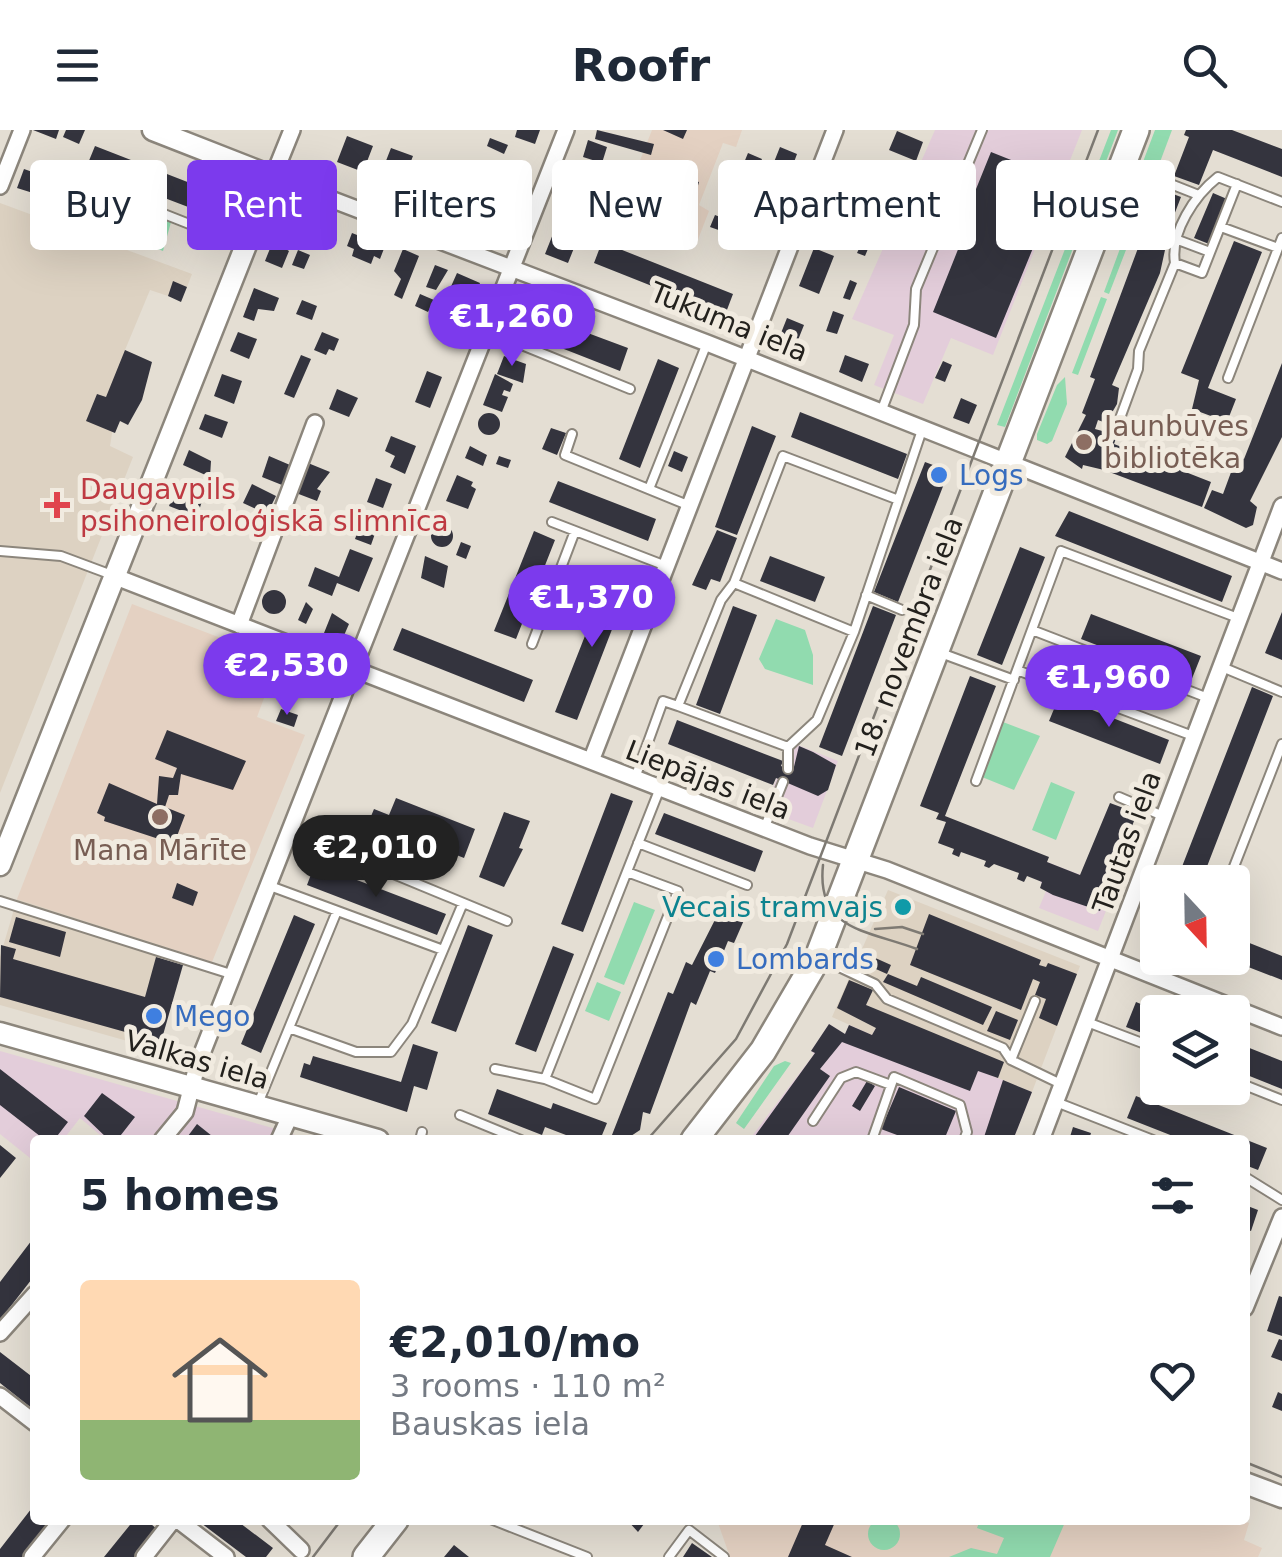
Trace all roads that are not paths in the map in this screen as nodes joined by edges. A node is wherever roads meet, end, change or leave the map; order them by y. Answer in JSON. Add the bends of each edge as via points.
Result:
{"nodes":[{"id":1,"x":22,"y":130,"type":"edge"},
{"id":2,"x":153,"y":130,"type":"edge"},
{"id":3,"x":292,"y":130,"type":"edge"},
{"id":4,"x":566,"y":130,"type":"edge"},
{"id":5,"x":835,"y":130,"type":"edge"},
{"id":6,"x":982,"y":130,"type":"edge"},
{"id":7,"x":1136,"y":130,"type":"edge"},
{"id":8,"x":230,"y":160,"type":"edge"},
{"id":9,"x":281,"y":160,"type":"edge"},
{"id":10,"x":1238,"y":184,"type":"junction"},
{"id":11,"x":0,"y":186,"type":"edge"},
{"id":12,"x":1175,"y":186,"type":"edge"},
{"id":13,"x":1196,"y":194,"type":"junction"},
{"id":14,"x":337,"y":201,"type":"edge"},
{"id":15,"x":1282,"y":202,"type":"edge"},
{"id":16,"x":1221,"y":227,"type":"junction"},
{"id":17,"x":1282,"y":238,"type":"edge"},
{"id":18,"x":1178,"y":240,"type":"junction"},
{"id":19,"x":1278,"y":248,"type":"junction"},
{"id":20,"x":243,"y":250,"type":"edge"},
{"id":21,"x":1210,"y":252,"type":"junction"},
{"id":22,"x":1175,"y":263,"type":"junction"},
{"id":23,"x":514,"y":268,"type":"junction"},
{"id":24,"x":487,"y":332,"type":"junction"},
{"id":25,"x":708,"y":343,"type":"junction"},
{"id":26,"x":746,"y":358,"type":"junction"},
{"id":27,"x":1228,"y":378,"type":"dead end"},
{"id":28,"x":630,"y":389,"type":"dead end"},
{"id":29,"x":881,"y":412,"type":"junction"},
{"id":30,"x":1118,"y":422,"type":"dead end"},
{"id":31,"x":315,"y":423,"type":"dead end"},
{"id":32,"x":922,"y":429,"type":"junction"},
{"id":33,"x":572,"y":434,"type":"dead end"},
{"id":34,"x":1008,"y":462,"type":"junction"},
{"id":35,"x":649,"y":490,"type":"junction"},
{"id":36,"x":896,"y":499,"type":"junction"},
{"id":37,"x":690,"y":506,"type":"junction"},
{"id":38,"x":1282,"y":506,"type":"edge"},
{"id":39,"x":552,"y":522,"type":"dead end"},
{"id":40,"x":575,"y":531,"type":"junction"},
{"id":41,"x":0,"y":551,"type":"edge"},
{"id":42,"x":1260,"y":562,"type":"junction"},
{"id":43,"x":666,"y":566,"type":"junction"},
{"id":44,"x":1282,"y":571,"type":"edge"},
{"id":45,"x":116,"y":577,"type":"junction"},
{"id":46,"x":734,"y":583,"type":"junction"},
{"id":47,"x":866,"y":595,"type":"junction"},
{"id":48,"x":902,"y":610,"type":"dead end"},
{"id":49,"x":1238,"y":618,"type":"junction"},
{"id":50,"x":240,"y":625,"type":"junction"},
{"id":51,"x":1032,"y":630,"type":"junction"},
{"id":52,"x":854,"y":632,"type":"junction"},
{"id":53,"x":532,"y":644,"type":"dead end"},
{"id":54,"x":935,"y":651,"type":"junction"},
{"id":55,"x":1220,"y":666,"type":"junction"},
{"id":56,"x":354,"y":670,"type":"junction"},
{"id":57,"x":1015,"y":675,"type":"junction"},
{"id":58,"x":1282,"y":692,"type":"edge"},
{"id":59,"x":1208,"y":698,"type":"junction"},
{"id":60,"x":678,"y":706,"type":"junction"},
{"id":61,"x":1193,"y":736,"type":"junction"},
{"id":62,"x":1282,"y":744,"type":"edge"},
{"id":63,"x":788,"y":747,"type":"junction"},
{"id":64,"x":591,"y":761,"type":"junction"},
{"id":65,"x":788,"y":769,"type":"dead end"},
{"id":66,"x":1272,"y":769,"type":"junction"},
{"id":67,"x":1282,"y":773,"type":"edge"},
{"id":68,"x":635,"y":778,"type":"junction"},
{"id":69,"x":976,"y":781,"type":"dead end"},
{"id":70,"x":783,"y":782,"type":"dead end"},
{"id":71,"x":660,"y":788,"type":"junction"},
{"id":72,"x":1119,"y":797,"type":"dead end"},
{"id":73,"x":1163,"y":816,"type":"junction"},
{"id":74,"x":764,"y":828,"type":"junction"},
{"id":75,"x":292,"y":832,"type":"junction"},
{"id":76,"x":638,"y":843,"type":"junction"},
{"id":77,"x":856,"y":860,"type":"junction"},
{"id":78,"x":0,"y":865,"type":"edge"},
{"id":79,"x":1235,"y":865,"type":"edge"},
{"id":80,"x":627,"y":872,"type":"junction"},
{"id":81,"x":747,"y":885,"type":"dead end"},
{"id":82,"x":270,"y":886,"type":"junction"},
{"id":83,"x":0,"y":901,"type":"edge"},
{"id":84,"x":464,"y":903,"type":"junction"},
{"id":85,"x":337,"y":911,"type":"junction"},
{"id":86,"x":506,"y":921,"type":"dead end"},
{"id":87,"x":443,"y":950,"type":"junction"},
{"id":88,"x":818,"y":957,"type":"junction"},
{"id":89,"x":1109,"y":958,"type":"junction"},
{"id":90,"x":234,"y":975,"type":"junction"},
{"id":91,"x":1154,"y":976,"type":"joint"},
{"id":92,"x":1035,"y":1001,"type":"dead end"},
{"id":93,"x":1087,"y":1022,"type":"junction"},
{"id":94,"x":289,"y":1028,"type":"junction"},
{"id":95,"x":1282,"y":1028,"type":"edge"},
{"id":96,"x":0,"y":1033,"type":"edge"},
{"id":97,"x":1140,"y":1043,"type":"edge"},
{"id":98,"x":1011,"y":1060,"type":"junction"},
{"id":99,"x":495,"y":1069,"type":"dead end"},
{"id":100,"x":546,"y":1079,"type":"junction"},
{"id":101,"x":891,"y":1085,"type":"junction"},
{"id":102,"x":1063,"y":1085,"type":"junction"},
{"id":103,"x":191,"y":1086,"type":"junction"},
{"id":104,"x":1250,"y":1087,"type":"edge"},
{"id":105,"x":1282,"y":1100,"type":"edge"},
{"id":106,"x":1056,"y":1102,"type":"junction"},
{"id":107,"x":257,"y":1106,"type":"junction"},
{"id":108,"x":460,"y":1115,"type":"dead end"},
{"id":109,"x":290,"y":1116,"type":"junction"},
{"id":110,"x":813,"y":1121,"type":"dead end"},
{"id":111,"x":166,"y":1135,"type":"edge"},
{"id":112,"x":281,"y":1135,"type":"edge"},
{"id":113,"x":360,"y":1135,"type":"edge"},
{"id":114,"x":502,"y":1135,"type":"edge"},
{"id":115,"x":698,"y":1135,"type":"edge"},
{"id":116,"x":874,"y":1135,"type":"edge"},
{"id":117,"x":966,"y":1135,"type":"edge"},
{"id":118,"x":1043,"y":1135,"type":"edge"},
{"id":119,"x":1140,"y":1135,"type":"edge"},
{"id":120,"x":1250,"y":1181,"type":"edge"},
{"id":121,"x":1282,"y":1200,"type":"edge"},
{"id":122,"x":1282,"y":1217,"type":"edge"},
{"id":123,"x":1250,"y":1296,"type":"edge"},
{"id":124,"x":30,"y":1300,"type":"edge"},
{"id":125,"x":0,"y":1333,"type":"edge"},
{"id":126,"x":0,"y":1396,"type":"edge"},
{"id":127,"x":30,"y":1418,"type":"edge"},
{"id":128,"x":1250,"y":1485,"type":"edge"},
{"id":129,"x":1282,"y":1498,"type":"edge"},
{"id":130,"x":58,"y":1525,"type":"edge"},
{"id":131,"x":172,"y":1525,"type":"edge"},
{"id":132,"x":182,"y":1525,"type":"edge"},
{"id":133,"x":275,"y":1525,"type":"edge"},
{"id":134,"x":391,"y":1525,"type":"edge"},
{"id":135,"x":506,"y":1525,"type":"edge"},
{"id":136,"x":697,"y":1525,"type":"edge"},
{"id":137,"x":692,"y":1532,"type":"junction"},
{"id":138,"x":301,"y":1550,"type":"dead end"},
{"id":139,"x":216,"y":1554,"type":"edge"},
{"id":140,"x":32,"y":1557,"type":"edge"},
{"id":141,"x":144,"y":1557,"type":"edge"},
{"id":142,"x":366,"y":1557,"type":"edge"},
{"id":143,"x":587,"y":1557,"type":"edge"},
{"id":144,"x":669,"y":1557,"type":"edge"},
{"id":145,"x":724,"y":1557,"type":"edge"}],
"edges":[{"from":1,"to":11,"type":"street"},
{"from":2,"to":8,"type":"street","name":"Tukuma iela"},
{"from":3,"to":9,"type":"street"},
{"from":4,"to":23,"type":"street"},
{"from":5,"to":26,"type":"street"},
{"from":6,"to":29,"type":"lane","via":[[916,289],[914,325]]},
{"from":7,"to":34,"type":"main road","name":"18. novembra iela"},
{"from":10,"to":13,"type":"lane","via":[[1218,177]]},
{"from":10,"to":15,"type":"lane"},
{"from":10,"to":16,"type":"lane"},
{"from":12,"to":13,"type":"lane"},
{"from":13,"to":18,"type":"lane"},
{"from":14,"to":23,"type":"street","name":"Tukuma iela"},
{"from":16,"to":19,"type":"lane"},
{"from":16,"to":21,"type":"lane"},
{"from":17,"to":19,"type":"lane"},
{"from":18,"to":21,"type":"lane"},
{"from":18,"to":22,"type":"lane"},
{"from":19,"to":27,"type":"lane"},
{"from":20,"to":45,"type":"street"},
{"from":21,"to":22,"type":"lane","via":[[1202,273]]},
{"from":22,"to":30,"type":"lane","via":[[1138,351]]},
{"from":23,"to":24,"type":"street"},
{"from":23,"to":25,"type":"street","name":"Tukuma iela"},
{"from":24,"to":28,"type":"lane"},
{"from":24,"to":56,"type":"street"},
{"from":25,"to":26,"type":"street","name":"Tukuma iela"},
{"from":25,"to":35,"type":"lane"},
{"from":26,"to":29,"type":"street","name":"Tukuma iela"},
{"from":26,"to":37,"type":"street"},
{"from":29,"to":32,"type":"street","name":"Tukuma iela"},
{"from":31,"to":50,"type":"street"},
{"from":32,"to":34,"type":"street","name":"Tukuma iela"},
{"from":32,"to":36,"type":"lane"},
{"from":33,"to":35,"type":"lane","via":[[564,454]]},
{"from":34,"to":42,"type":"street","name":"Tukuma iela"},
{"from":34,"to":54,"type":"main road","name":"18. novembra iela"},
{"from":35,"to":37,"type":"lane"},
{"from":36,"to":46,"type":"lane","via":[[783,456]]},
{"from":36,"to":47,"type":"lane"},
{"from":37,"to":43,"type":"street"},
{"from":38,"to":42,"type":"street","name":"Tautas iela"},
{"from":39,"to":40,"type":"lane"},
{"from":40,"to":43,"type":"lane"},
{"from":40,"to":53,"type":"lane"},
{"from":41,"to":45,"type":"lane","via":[[62,556]]},
{"from":42,"to":44,"type":"street","name":"Tukuma iela"},
{"from":42,"to":49,"type":"street","name":"Tautas iela"},
{"from":43,"to":64,"type":"street"},
{"from":45,"to":50,"type":"street","name":"Liepājas iela"},
{"from":45,"to":78,"type":"street"},
{"from":46,"to":52,"type":"lane"},
{"from":46,"to":60,"type":"lane"},
{"from":47,"to":48,"type":"lane"},
{"from":47,"to":52,"type":"lane"},
{"from":49,"to":51,"type":"lane","via":[[1061,550]]},
{"from":49,"to":55,"type":"street","name":"Tautas iela"},
{"from":50,"to":56,"type":"street","name":"Liepājas iela"},
{"from":51,"to":57,"type":"lane"},
{"from":51,"to":59,"type":"lane"},
{"from":52,"to":63,"type":"lane","via":[[817,720]]},
{"from":54,"to":57,"type":"lane"},
{"from":54,"to":77,"type":"main road","name":"18. novembra iela"},
{"from":55,"to":58,"type":"lane"},
{"from":55,"to":59,"type":"street","name":"Tautas iela"},
{"from":56,"to":64,"type":"street","name":"Liepājas iela"},
{"from":56,"to":75,"type":"street"},
{"from":57,"to":61,"type":"lane"},
{"from":57,"to":69,"type":"lane"},
{"from":59,"to":61,"type":"street","name":"Tautas iela"},
{"from":60,"to":63,"type":"lane"},
{"from":60,"to":68,"type":"lane","via":[[664,701]]},
{"from":61,"to":73,"type":"street","name":"Tautas iela"},
{"from":62,"to":66,"type":"lane"},
{"from":63,"to":65,"type":"lane"},
{"from":64,"to":68,"type":"street","name":"Liepājas iela"},
{"from":66,"to":67,"type":"lane"},
{"from":66,"to":79,"type":"lane"},
{"from":68,"to":71,"type":"street","name":"Liepājas iela"},
{"from":70,"to":74,"type":"lane"},
{"from":71,"to":74,"type":"street","name":"Liepājas iela"},
{"from":71,"to":76,"type":"lane"},
{"from":72,"to":73,"type":"lane"},
{"from":73,"to":89,"type":"street","name":"Tautas iela"},
{"from":74,"to":77,"type":"street","name":"Liepājas iela"},
{"from":75,"to":82,"type":"street"},
{"from":75,"to":84,"type":"lane"},
{"from":76,"to":80,"type":"lane"},
{"from":76,"to":81,"type":"lane"},
{"from":77,"to":88,"type":"main road","name":"18. novembra iela"},
{"from":77,"to":89,"type":"street","name":"Liepājas iela"},
{"from":80,"to":100,"type":"lane"},
{"from":80,"to":100,"type":"lane","via":[[678,892],[595,1099]]},
{"from":82,"to":85,"type":"lane"},
{"from":82,"to":90,"type":"street"},
{"from":83,"to":90,"type":"lane"},
{"from":84,"to":86,"type":"lane"},
{"from":84,"to":87,"type":"lane"},
{"from":85,"to":87,"type":"lane"},
{"from":85,"to":94,"type":"lane"},
{"from":87,"to":94,"type":"lane","via":[[412,1024],[391,1052],[356,1052]]},
{"from":88,"to":98,"type":"lane","via":[[875,984],[888,999],[1003,1048]]},
{"from":88,"to":115,"type":"main road","name":"18. novembra iela","via":[[763,1052]]},
{"from":89,"to":91,"type":"street","name":"Liepājas iela"},
{"from":89,"to":93,"type":"street","name":"Tautas iela"},
{"from":90,"to":103,"type":"street"},
{"from":91,"to":95,"type":"street","name":"Liepājas iela"},
{"from":92,"to":98,"type":"lane"},
{"from":93,"to":97,"type":"lane"},
{"from":93,"to":102,"type":"street","name":"Tautas iela"},
{"from":94,"to":107,"type":"lane"},
{"from":96,"to":103,"type":"street","name":"Valkas iela"},
{"from":98,"to":102,"type":"lane"},
{"from":99,"to":100,"type":"lane"},
{"from":101,"to":110,"type":"lane","via":[[856,1072],[841,1078]]},
{"from":101,"to":116,"type":"lane"},
{"from":101,"to":117,"type":"lane","via":[[894,1077],[960,1105]]},
{"from":102,"to":106,"type":"street","name":"Tautas iela"},
{"from":103,"to":107,"type":"street","name":"Valkas iela"},
{"from":103,"to":111,"type":"street","via":[[185,1112]]},
{"from":104,"to":105,"type":"lane"},
{"from":106,"to":118,"type":"street","name":"Tautas iela"},
{"from":106,"to":119,"type":"lane"},
{"from":107,"to":109,"type":"street","name":"Valkas iela"},
{"from":108,"to":114,"type":"lane"},
{"from":109,"to":112,"type":"street"},
{"from":109,"to":113,"type":"street","name":"Valkas iela"},
{"from":120,"to":121,"type":"lane"},
{"from":122,"to":123,"type":"street"},
{"from":124,"to":125,"type":"street"},
{"from":126,"to":127,"type":"street"},
{"from":128,"to":129,"type":"street"},
{"from":130,"to":140,"type":"street"},
{"from":131,"to":141,"type":"street"},
{"from":132,"to":139,"type":"street"},
{"from":133,"to":138,"type":"street"},
{"from":134,"to":142,"type":"main road"},
{"from":135,"to":143,"type":"lane"},
{"from":136,"to":137,"type":"lane"},
{"from":137,"to":144,"type":"lane"},
{"from":137,"to":145,"type":"lane"}]}
